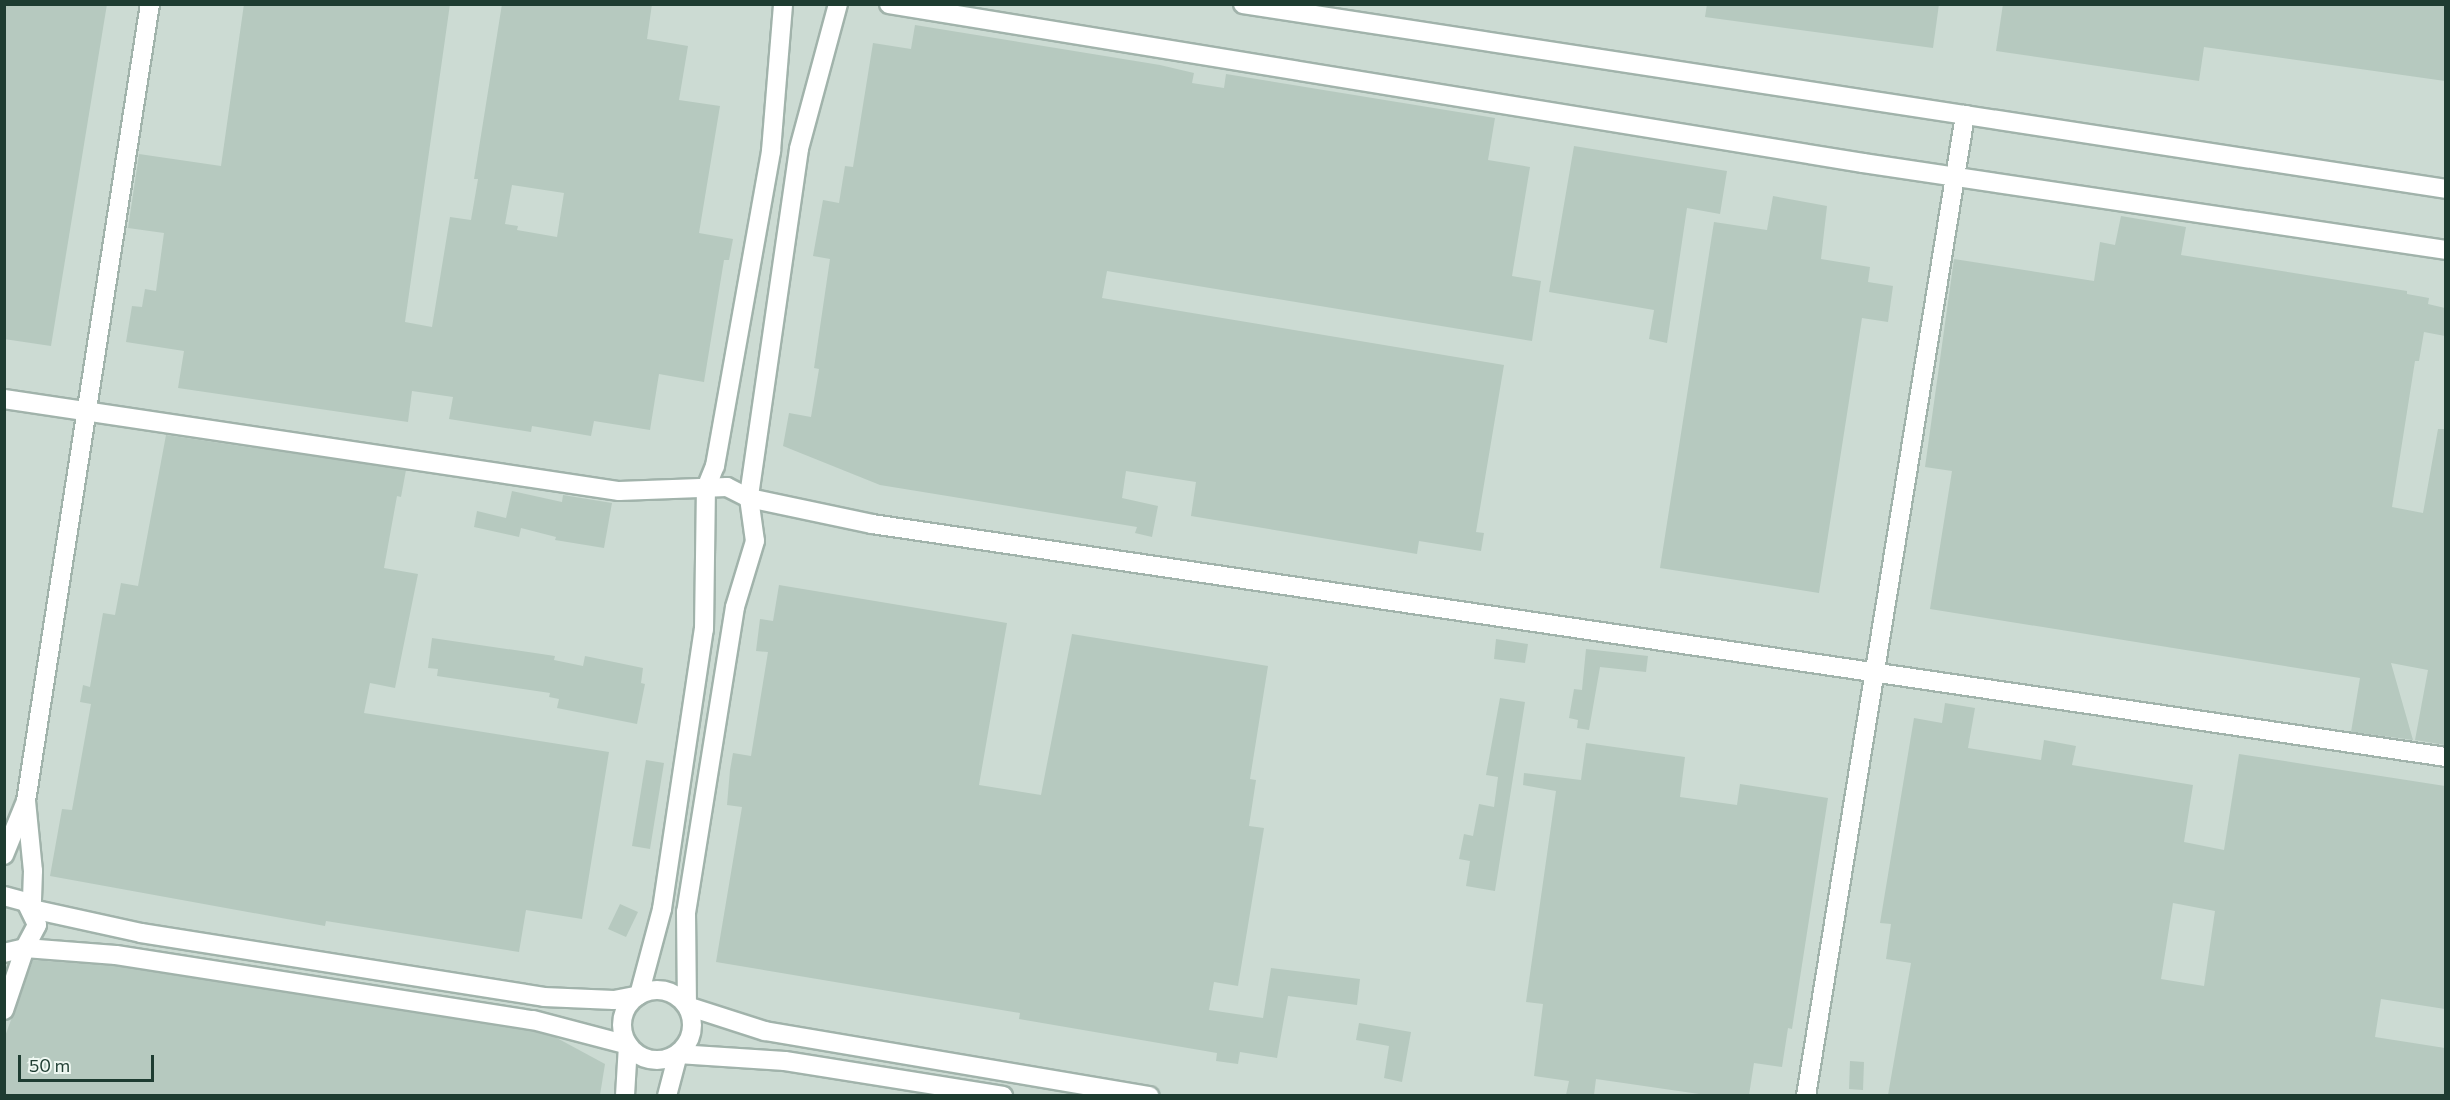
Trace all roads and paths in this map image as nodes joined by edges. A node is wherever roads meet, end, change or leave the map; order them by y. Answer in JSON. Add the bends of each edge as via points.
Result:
{"nodes":[{"id":1,"x":150,"y":4,"type":"edge"},
{"id":2,"x":783,"y":4,"type":"edge"},
{"id":3,"x":838,"y":4,"type":"edge"},
{"id":4,"x":889,"y":4,"type":"edge"},
{"id":5,"x":1243,"y":4,"type":"edge"},
{"id":6,"x":1965,"y":115,"type":"junction"},
{"id":7,"x":1954,"y":176,"type":"junction"},
{"id":8,"x":2445,"y":189,"type":"edge"},
{"id":9,"x":2445,"y":250,"type":"edge"},
{"id":10,"x":4,"y":399,"type":"edge"},
{"id":11,"x":89,"y":413,"type":"junction"},
{"id":12,"x":706,"y":488,"type":"junction"},
{"id":13,"x":749,"y":498,"type":"junction"},
{"id":14,"x":1876,"y":670,"type":"junction"},
{"id":15,"x":2445,"y":757,"type":"edge"},
{"id":16,"x":26,"y":801,"type":"junction"},
{"id":17,"x":4,"y":855,"type":"edge"},
{"id":18,"x":4,"y":896,"type":"edge"},
{"id":19,"x":32,"y":909,"type":"junction"},
{"id":20,"x":25,"y":948,"type":"junction"},
{"id":21,"x":4,"y":953,"type":"edge"},
{"id":22,"x":639,"y":995,"type":"junction"},
{"id":23,"x":687,"y":1006,"type":"junction"},
{"id":24,"x":4,"y":1010,"type":"edge"},
{"id":25,"x":628,"y":1045,"type":"junction"},
{"id":26,"x":678,"y":1054,"type":"junction"},
{"id":27,"x":1078,"y":1090,"type":"edge"},
{"id":28,"x":1807,"y":1094,"type":"edge"},
{"id":29,"x":625,"y":1095,"type":"edge"},
{"id":30,"x":667,"y":1095,"type":"edge"},
{"id":31,"x":1003,"y":1095,"type":"edge"},
{"id":32,"x":1150,"y":1095,"type":"edge"}],
"edges":[{"from":1,"to":11,"type":"street"},
{"from":2,"to":12,"type":"street","via":[[771,151],[715,466]]},
{"from":3,"to":13,"type":"street","via":[[799,148]]},
{"from":4,"to":7,"type":"street"},
{"from":5,"to":6,"type":"street"},
{"from":6,"to":7,"type":"street"},
{"from":6,"to":8,"type":"street"},
{"from":7,"to":9,"type":"street"},
{"from":7,"to":14,"type":"street"},
{"from":10,"to":11,"type":"street"},
{"from":11,"to":12,"type":"street","via":[[619,491]]},
{"from":11,"to":16,"type":"street"},
{"from":12,"to":13,"type":"street","via":[[727,487]]},
{"from":12,"to":22,"type":"street","via":[[704,629],[662,909]]},
{"from":13,"to":14,"type":"street","via":[[872,524],[1236,580]]},
{"from":13,"to":23,"type":"street","via":[[755,541],[735,607],[686,912]]},
{"from":14,"to":15,"type":"street"},
{"from":14,"to":28,"type":"street"},
{"from":16,"to":17,"type":"street"},
{"from":16,"to":19,"type":"street","via":[[33,871]]},
{"from":18,"to":19,"type":"street","via":[[17,897]]},
{"from":19,"to":20,"type":"street","via":[[37,925]]},
{"from":19,"to":22,"type":"street","via":[[141,933],[544,996],[614,1000]]},
{"from":20,"to":21,"type":"street"},
{"from":20,"to":24,"type":"street"},
{"from":20,"to":25,"type":"street","via":[[116,955],[533,1020]]},
{"from":22,"to":23,"type":"street","via":[[668,992]]},
{"from":22,"to":25,"type":"street","via":[[630,1002],[623,1018]]},
{"from":23,"to":26,"type":"street","via":[[692,1026],[690,1038]]},
{"from":23,"to":27,"type":"street","via":[[765,1031]]},
{"from":25,"to":26,"type":"street","via":[[642,1057],[654,1060]]},
{"from":25,"to":29,"type":"street"},
{"from":26,"to":30,"type":"street"},
{"from":26,"to":31,"type":"street","via":[[785,1060]]},
{"from":27,"to":32,"type":"street"}]}
